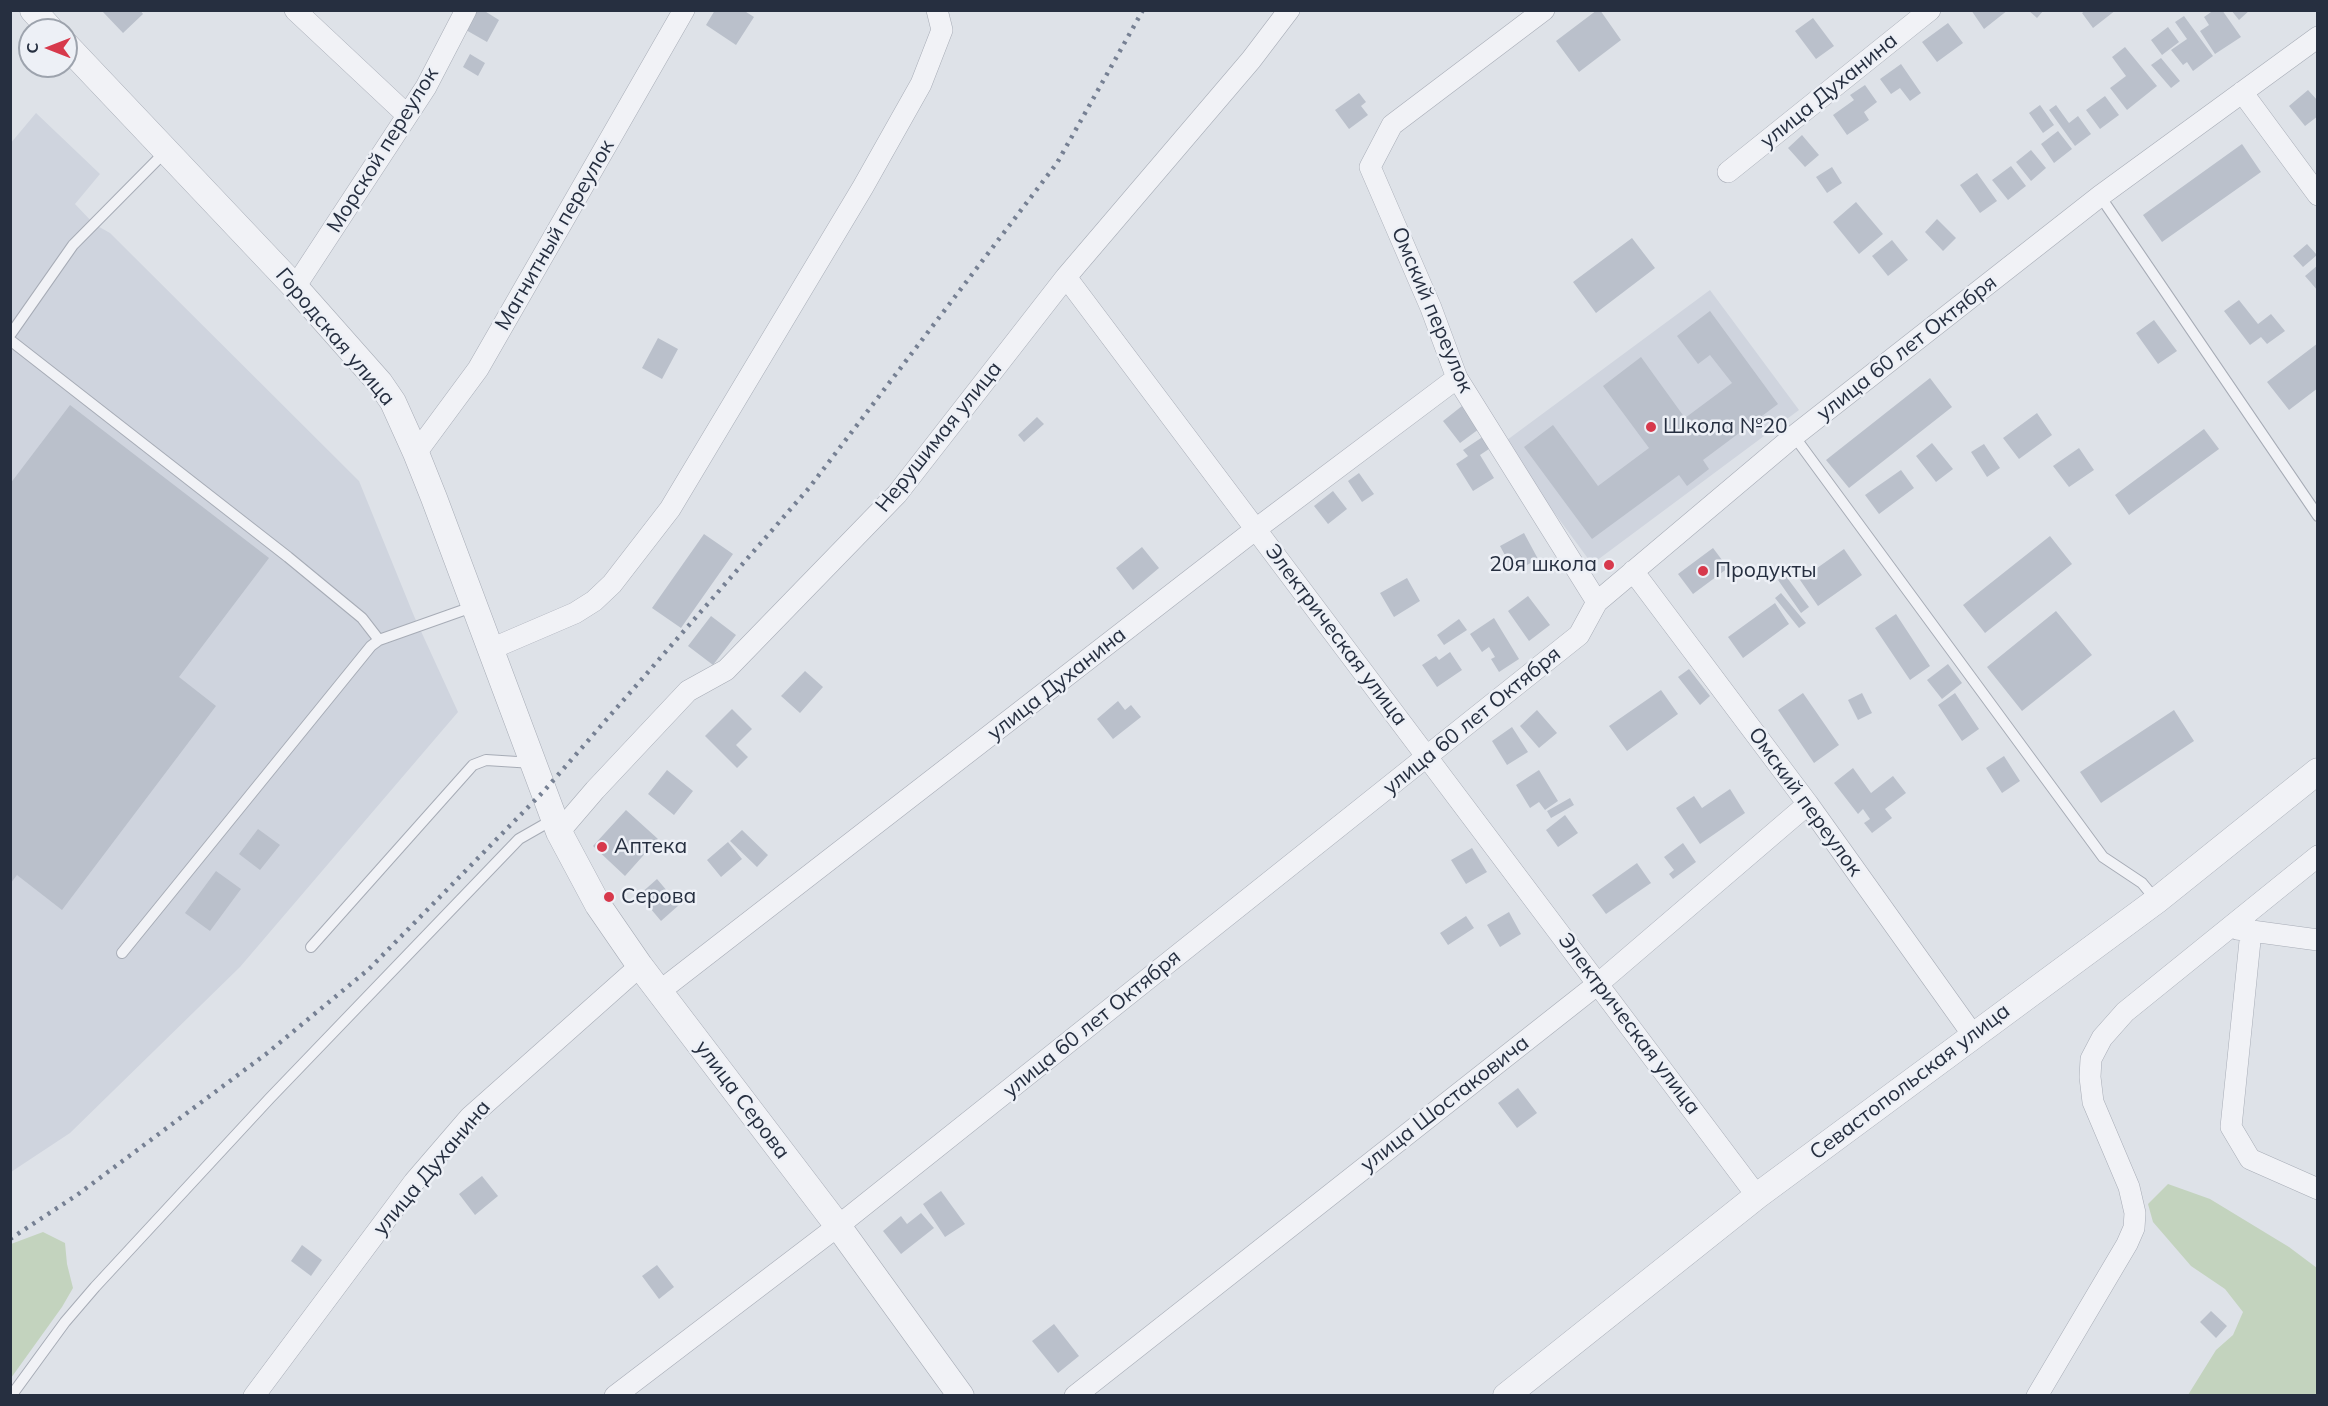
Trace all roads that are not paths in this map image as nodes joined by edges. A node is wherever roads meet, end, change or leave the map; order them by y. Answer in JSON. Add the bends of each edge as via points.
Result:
{"nodes":[{"id":1,"x":295,"y":10,"type":"edge"},
{"id":2,"x":466,"y":10,"type":"edge"},
{"id":3,"x":684,"y":10,"type":"edge"},
{"id":4,"x":1289,"y":10,"type":"edge"},
{"id":5,"x":1544,"y":10,"type":"edge"},
{"id":6,"x":1930,"y":10,"type":"edge"},
{"id":7,"x":940,"y":20,"type":"edge"},
{"id":8,"x":2318,"y":37,"type":"edge"},
{"id":9,"x":78,"y":58,"type":"edge"},
{"id":10,"x":2242,"y":92,"type":"junction"},
{"id":11,"x":407,"y":115,"type":"junction"},
{"id":12,"x":166,"y":151,"type":"junction"},
{"id":13,"x":1728,"y":172,"type":"dead end"},
{"id":14,"x":2318,"y":195,"type":"edge"},
{"id":15,"x":2100,"y":196,"type":"junction"},
{"id":16,"x":1066,"y":277,"type":"junction"},
{"id":17,"x":296,"y":287,"type":"junction"},
{"id":18,"x":10,"y":335,"type":"edge"},
{"id":19,"x":10,"y":340,"type":"edge"},
{"id":20,"x":1457,"y":378,"type":"junction"},
{"id":21,"x":1794,"y":436,"type":"junction"},
{"id":22,"x":417,"y":453,"type":"junction"},
{"id":23,"x":2318,"y":516,"type":"edge"},
{"id":24,"x":1256,"y":529,"type":"junction"},
{"id":25,"x":1633,"y":571,"type":"junction"},
{"id":26,"x":1597,"y":603,"type":"junction"},
{"id":27,"x":475,"y":606,"type":"junction"},
{"id":28,"x":379,"y":640,"type":"junction"},
{"id":29,"x":491,"y":649,"type":"junction"},
{"id":30,"x":1428,"y":757,"type":"junction"},
{"id":31,"x":533,"y":763,"type":"junction"},
{"id":32,"x":2318,"y":771,"type":"edge"},
{"id":33,"x":544,"y":791,"type":"joint"},
{"id":34,"x":1808,"y":804,"type":"junction"},
{"id":35,"x":557,"y":826,"type":"junction"},
{"id":36,"x":2318,"y":856,"type":"edge"},
{"id":37,"x":2156,"y":901,"type":"junction"},
{"id":38,"x":2228,"y":928,"type":"junction"},
{"id":39,"x":2251,"y":931,"type":"junction"},
{"id":40,"x":2318,"y":940,"type":"edge"},
{"id":41,"x":311,"y":947,"type":"dead end"},
{"id":42,"x":122,"y":953,"type":"dead end"},
{"id":43,"x":640,"y":966,"type":"junction"},
{"id":44,"x":1599,"y":983,"type":"junction"},
{"id":45,"x":660,"y":992,"type":"junction"},
{"id":46,"x":1972,"y":1035,"type":"junction"},
{"id":47,"x":2318,"y":1189,"type":"edge"},
{"id":48,"x":1757,"y":1196,"type":"junction"},
{"id":49,"x":838,"y":1227,"type":"junction"},
{"id":50,"x":11,"y":1395,"type":"edge"},
{"id":51,"x":254,"y":1395,"type":"edge"},
{"id":52,"x":615,"y":1395,"type":"edge"},
{"id":53,"x":961,"y":1395,"type":"edge"},
{"id":54,"x":1075,"y":1395,"type":"edge"},
{"id":55,"x":1506,"y":1395,"type":"edge"},
{"id":56,"x":2037,"y":1395,"type":"edge"}],
"edges":[{"from":1,"to":11,"type":"street"},
{"from":2,"to":11,"type":"street","name":"Морской переулок"},
{"from":3,"to":22,"type":"street","name":"Магнитный переулок","via":[[478,369]]},
{"from":4,"to":16,"type":"street","name":"Нерушимая улица"},
{"from":5,"to":20,"type":"street","name":"Омский переулок","via":[[1392,125],[1370,167]]},
{"from":6,"to":13,"type":"street","name":"улица Духанина"},
{"from":7,"to":29,"type":"street","via":[[921,84],[670,509],[636,556],[594,602],[575,614]]},
{"from":8,"to":10,"type":"street","name":"улица 60 лет Октября"},
{"from":9,"to":12,"type":"street","name":"Городская улица"},
{"from":10,"to":14,"type":"street"},
{"from":10,"to":15,"type":"street","name":"улица 60 лет Октября"},
{"from":11,"to":17,"type":"street","name":"Морской переулок"},
{"from":12,"to":17,"type":"street","name":"Городская улица"},
{"from":12,"to":18,"type":"lane","via":[[73,245]]},
{"from":15,"to":21,"type":"street","name":"улица 60 лет Октября"},
{"from":15,"to":23,"type":"lane"},
{"from":16,"to":24,"type":"street","name":"Электрическая улица"},
{"from":16,"to":35,"type":"street","name":"Нерушимая улица","via":[[897,494],[726,670],[688,691]]},
{"from":17,"to":22,"type":"street","name":"Городская улица","via":[[380,383]]},
{"from":19,"to":28,"type":"lane","via":[[288,557],[362,618]]},
{"from":20,"to":24,"type":"street","name":"улица Духанина"},
{"from":20,"to":26,"type":"street","name":"Омский переулок"},
{"from":21,"to":25,"type":"street","name":"улица 60 лет Октября"},
{"from":21,"to":37,"type":"lane","via":[[2103,857],[2142,883]]},
{"from":22,"to":27,"type":"street","name":"Городская улица"},
{"from":24,"to":30,"type":"street","name":"Электрическая улица"},
{"from":24,"to":45,"type":"street","name":"улица Духанина"},
{"from":25,"to":26,"type":"street","name":"улица 60 лет Октября"},
{"from":25,"to":34,"type":"street","name":"Омский переулок"},
{"from":26,"to":30,"type":"street","name":"улица 60 лет Октября","via":[[1579,635]]},
{"from":27,"to":28,"type":"lane"},
{"from":27,"to":29,"type":"street","name":"Городская улица"},
{"from":28,"to":42,"type":"lane","via":[[361,657]]},
{"from":29,"to":31,"type":"street","name":"Городская улица"},
{"from":30,"to":44,"type":"street","name":"Электрическая улица"},
{"from":30,"to":49,"type":"street","name":"улица 60 лет Октября"},
{"from":31,"to":33,"type":"street","name":"Городская улица"},
{"from":31,"to":41,"type":"lane","via":[[486,760],[473,765]]},
{"from":32,"to":37,"type":"street","name":"Севастопольская улица"},
{"from":33,"to":35,"type":"street","name":"улица Серова"},
{"from":34,"to":44,"type":"street","name":"улица Шостаковича"},
{"from":34,"to":46,"type":"street","name":"Омский переулок"},
{"from":35,"to":43,"type":"street","name":"улица Серова","via":[[598,905]]},
{"from":35,"to":50,"type":"lane","via":[[519,839],[270,1098],[95,1287]]},
{"from":36,"to":38,"type":"street"},
{"from":37,"to":46,"type":"street","name":"Севастопольская улица"},
{"from":38,"to":39,"type":"street"},
{"from":38,"to":56,"type":"street","via":[[2125,1011],[2102,1038],[2091,1059],[2093,1102],[2129,1187],[2134,1228]]},
{"from":39,"to":40,"type":"street"},
{"from":39,"to":47,"type":"street","via":[[2231,1127],[2250,1159]]},
{"from":43,"to":45,"type":"street","name":"улица Серова"},
{"from":43,"to":51,"type":"street","name":"улица Духанина","via":[[470,1117],[414,1182]]},
{"from":44,"to":48,"type":"street","name":"Электрическая улица"},
{"from":44,"to":54,"type":"street","name":"улица Шостаковича"},
{"from":45,"to":49,"type":"street","name":"улица Серова"},
{"from":46,"to":48,"type":"street","name":"Севастопольская улица"},
{"from":48,"to":55,"type":"street","name":"Севастопольская улица"},
{"from":49,"to":52,"type":"street","name":"улица 60 лет Октября"},
{"from":49,"to":53,"type":"street","name":"улица Серова"}]}
